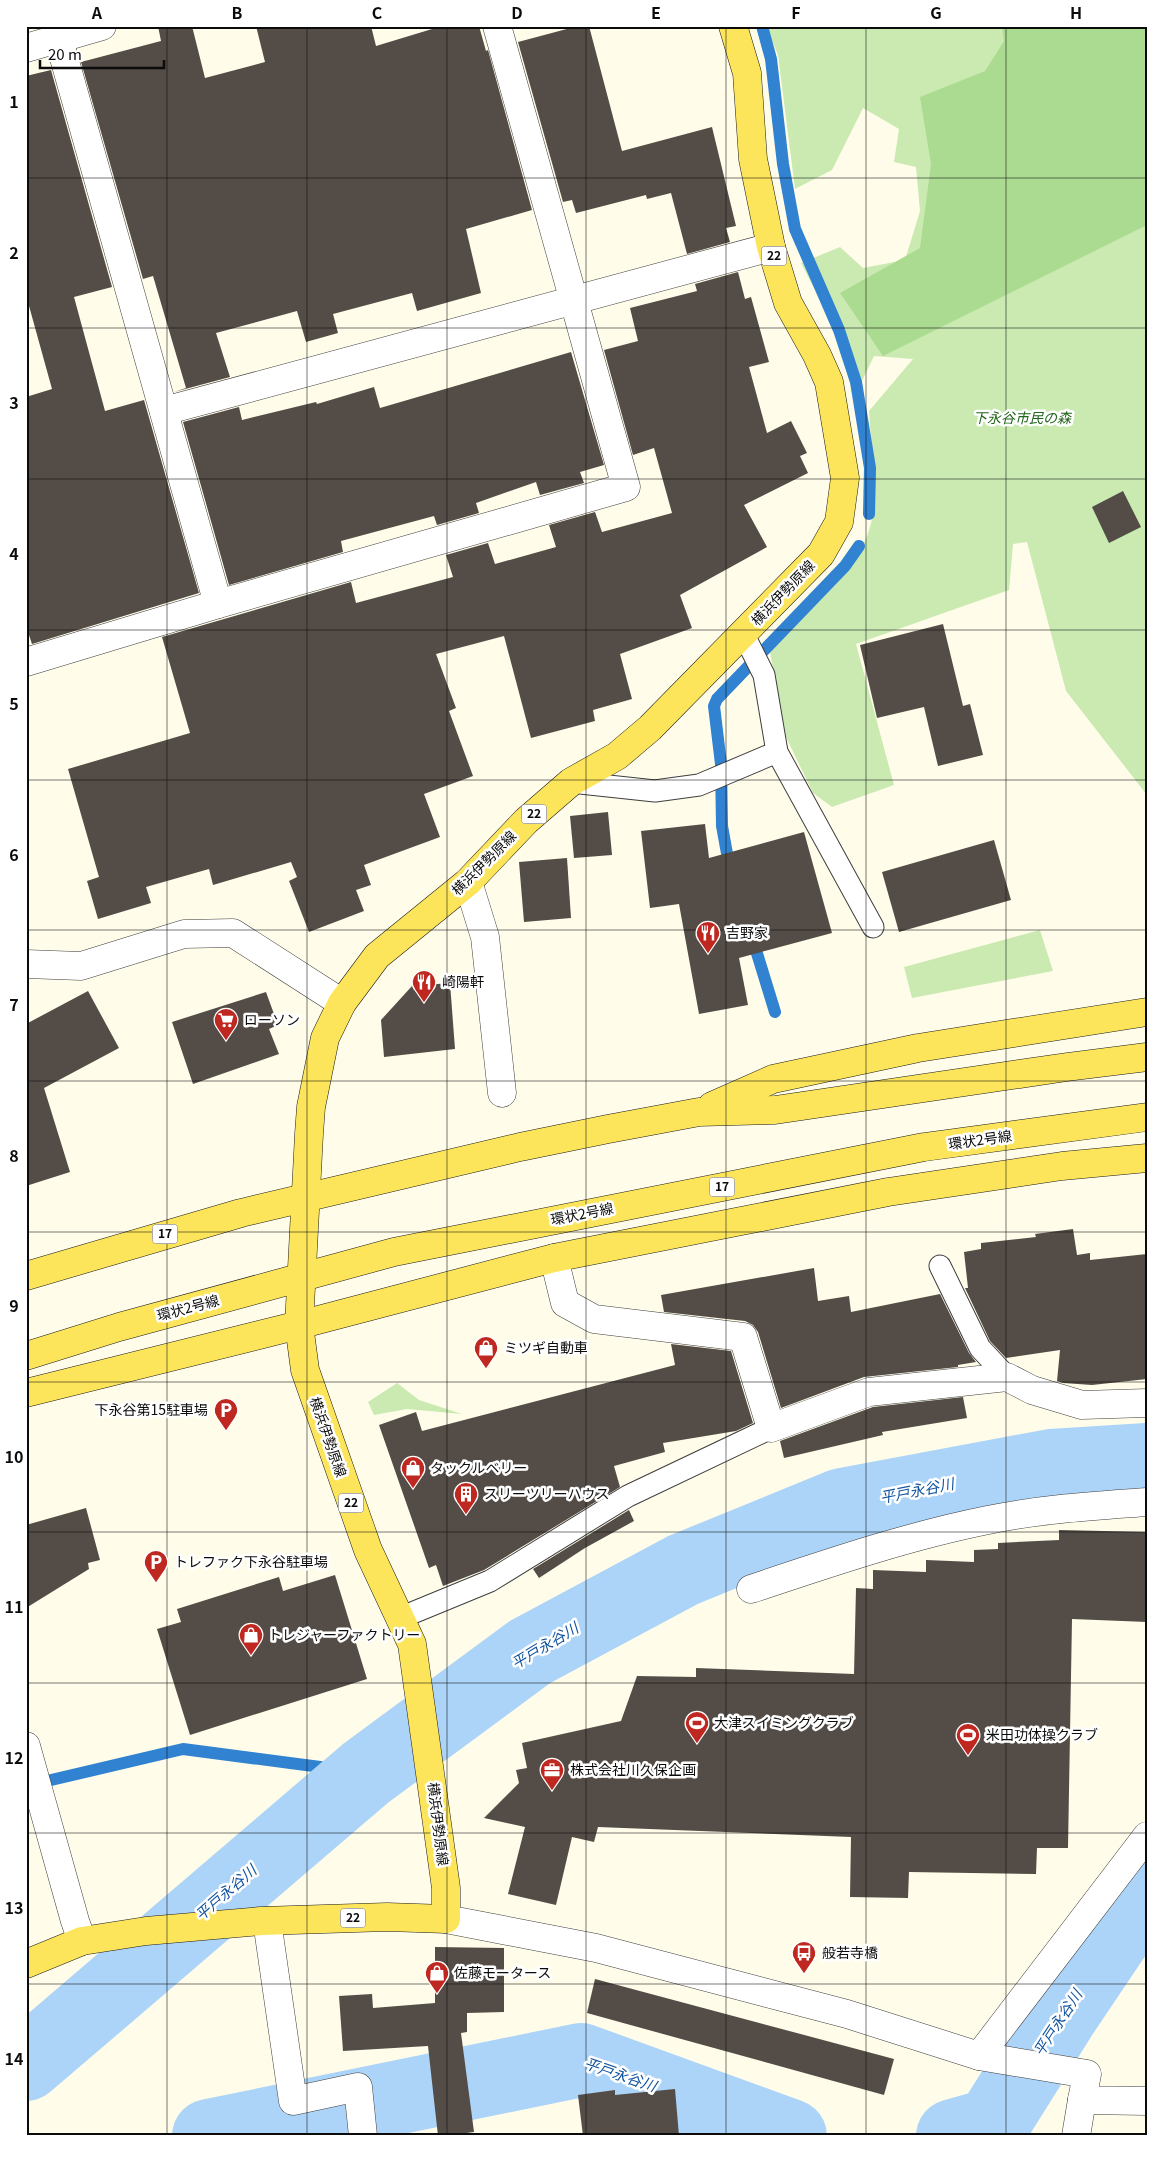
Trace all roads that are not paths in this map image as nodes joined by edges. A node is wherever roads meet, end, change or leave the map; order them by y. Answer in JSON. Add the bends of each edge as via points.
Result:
{"nodes":[{"id":1,"x":102,"y":26,"type":"edge"},
{"id":2,"x":497,"y":26,"type":"edge"},
{"id":3,"x":733,"y":26,"type":"edge"},
{"id":4,"x":57,"y":32,"type":"edge"},
{"id":5,"x":26,"y":48,"type":"edge"},
{"id":6,"x":771,"y":246,"type":"junction"},
{"id":7,"x":574,"y":301,"type":"junction"},
{"id":8,"x":164,"y":411,"type":"junction"},
{"id":9,"x":218,"y":604,"type":"junction"},
{"id":10,"x":743,"y":633,"type":"junction"},
{"id":11,"x":26,"y":662,"type":"edge"},
{"id":12,"x":778,"y":752,"type":"junction"},
{"id":13,"x":572,"y":782,"type":"junction"},
{"id":14,"x":468,"y":882,"type":"junction"},
{"id":15,"x":873,"y":927,"type":"dead end"},
{"id":16,"x":26,"y":964,"type":"edge"},
{"id":17,"x":342,"y":1003,"type":"junction"},
{"id":18,"x":1147,"y":1012,"type":"edge"},
{"id":19,"x":1147,"y":1057,"type":"edge"},
{"id":20,"x":502,"y":1093,"type":"dead end"},
{"id":21,"x":699,"y":1112,"type":"junction"},
{"id":22,"x":1147,"y":1117,"type":"edge"},
{"id":23,"x":1147,"y":1158,"type":"edge"},
{"id":24,"x":306,"y":1197,"type":"junction"},
{"id":25,"x":554,"y":1258,"type":"junction"},
{"id":26,"x":940,"y":1266,"type":"dead end"},
{"id":27,"x":26,"y":1276,"type":"edge"},
{"id":28,"x":302,"y":1278,"type":"junction"},
{"id":29,"x":299,"y":1325,"type":"junction"},
{"id":30,"x":26,"y":1356,"type":"edge"},
{"id":31,"x":1007,"y":1377,"type":"junction"},
{"id":32,"x":26,"y":1393,"type":"edge"},
{"id":33,"x":1147,"y":1403,"type":"edge"},
{"id":34,"x":771,"y":1428,"type":"junction"},
{"id":35,"x":1147,"y":1502,"type":"edge"},
{"id":36,"x":752,"y":1589,"type":"dead end"},
{"id":37,"x":400,"y":1618,"type":"junction"},
{"id":38,"x":26,"y":1746,"type":"edge"},
{"id":39,"x":1147,"y":1836,"type":"edge"},
{"id":40,"x":446,"y":1919,"type":"junction"},
{"id":41,"x":264,"y":1921,"type":"junction"},
{"id":42,"x":82,"y":1941,"type":"junction"},
{"id":43,"x":26,"y":1964,"type":"edge"},
{"id":44,"x":988,"y":2057,"type":"junction"},
{"id":45,"x":1082,"y":2100,"type":"junction"},
{"id":46,"x":1147,"y":2101,"type":"edge"},
{"id":47,"x":363,"y":2136,"type":"edge"},
{"id":48,"x":1076,"y":2136,"type":"edge"}],
"edges":[{"from":1,"to":4,"type":"street"},
{"from":2,"to":7,"type":"street"},
{"from":3,"to":6,"type":"main road","number":"22","via":[[747,73],[753,158]]},
{"from":4,"to":5,"type":"street"},
{"from":4,"to":8,"type":"street"},
{"from":6,"to":7,"type":"street"},
{"from":6,"to":10,"type":"main road","name":"横浜伊勢原線","number":"22","via":[[788,303],[829,382],[844,478],[839,522],[821,554]]},
{"from":7,"to":8,"type":"street"},
{"from":7,"to":9,"type":"street","via":[[626,487]]},
{"from":8,"to":9,"type":"street"},
{"from":9,"to":11,"type":"street"},
{"from":10,"to":12,"type":"lane","via":[[764,675]]},
{"from":10,"to":13,"type":"main road","name":"横浜伊勢原線","number":"22","via":[[650,728],[617,756]]},
{"from":12,"to":13,"type":"lane","via":[[699,785],[655,791]]},
{"from":12,"to":15,"type":"lane"},
{"from":13,"to":14,"type":"main road","name":"横浜伊勢原線","number":"22","via":[[526,821]]},
{"from":14,"to":17,"type":"main road","name":"横浜伊勢原線","number":"22","via":[[377,956]]},
{"from":14,"to":20,"type":"street","via":[[484,937]]},
{"from":16,"to":17,"type":"street","via":[[81,966],[184,934],[233,933]]},
{"from":17,"to":24,"type":"main road","name":"横浜伊勢原線","number":"22","via":[[325,1038],[311,1107]]},
{"from":18,"to":21,"type":"main road","via":[[918,1048],[773,1079]]},
{"from":19,"to":21,"type":"main road","number":"17","via":[[775,1110]]},
{"from":21,"to":24,"type":"main road","number":"17","via":[[520,1147]]},
{"from":22,"to":28,"type":"main road","name":"環状2号線","number":"17","via":[[924,1147],[394,1252]]},
{"from":23,"to":25,"type":"main road","via":[[1062,1166],[888,1192]]},
{"from":24,"to":27,"type":"main road","number":"17","via":[[185,1228]]},
{"from":24,"to":28,"type":"main road","name":"横浜伊勢原線","number":"22"},
{"from":25,"to":29,"type":"main road"},
{"from":25,"to":34,"type":"street","via":[[565,1303],[594,1319],[742,1337]]},
{"from":26,"to":31,"type":"lane","via":[[980,1348]]},
{"from":28,"to":29,"type":"main road","number":"22"},
{"from":28,"to":30,"type":"main road","name":"環状2号線","number":"17","via":[[119,1327]]},
{"from":29,"to":32,"type":"main road"},
{"from":29,"to":37,"type":"main road","name":"横浜伊勢原線","number":"22","via":[[304,1370],[368,1550]]},
{"from":31,"to":33,"type":"street","via":[[1032,1390],[1082,1405]]},
{"from":31,"to":34,"type":"street","via":[[869,1392]]},
{"from":34,"to":37,"type":"lane","via":[[628,1496],[490,1580]]},
{"from":35,"to":36,"type":"street","via":[[1060,1509],[988,1520],[863,1552]]},
{"from":37,"to":40,"type":"main road","name":"横浜伊勢原線","number":"22","via":[[412,1644],[418,1676],[446,1888]]},
{"from":38,"to":42,"type":"street"},
{"from":39,"to":44,"type":"street"},
{"from":40,"to":41,"type":"main road","number":"22","via":[[387,1917]]},
{"from":40,"to":44,"type":"street","via":[[596,1948],[847,2014]]},
{"from":41,"to":42,"type":"main road","number":"22","via":[[146,1931]]},
{"from":41,"to":47,"type":"street","via":[[293,2101],[358,2087]]},
{"from":42,"to":43,"type":"main road","number":"22"},
{"from":44,"to":45,"type":"street","via":[[1087,2074]]},
{"from":45,"to":46,"type":"street"},
{"from":45,"to":48,"type":"street"}]}
